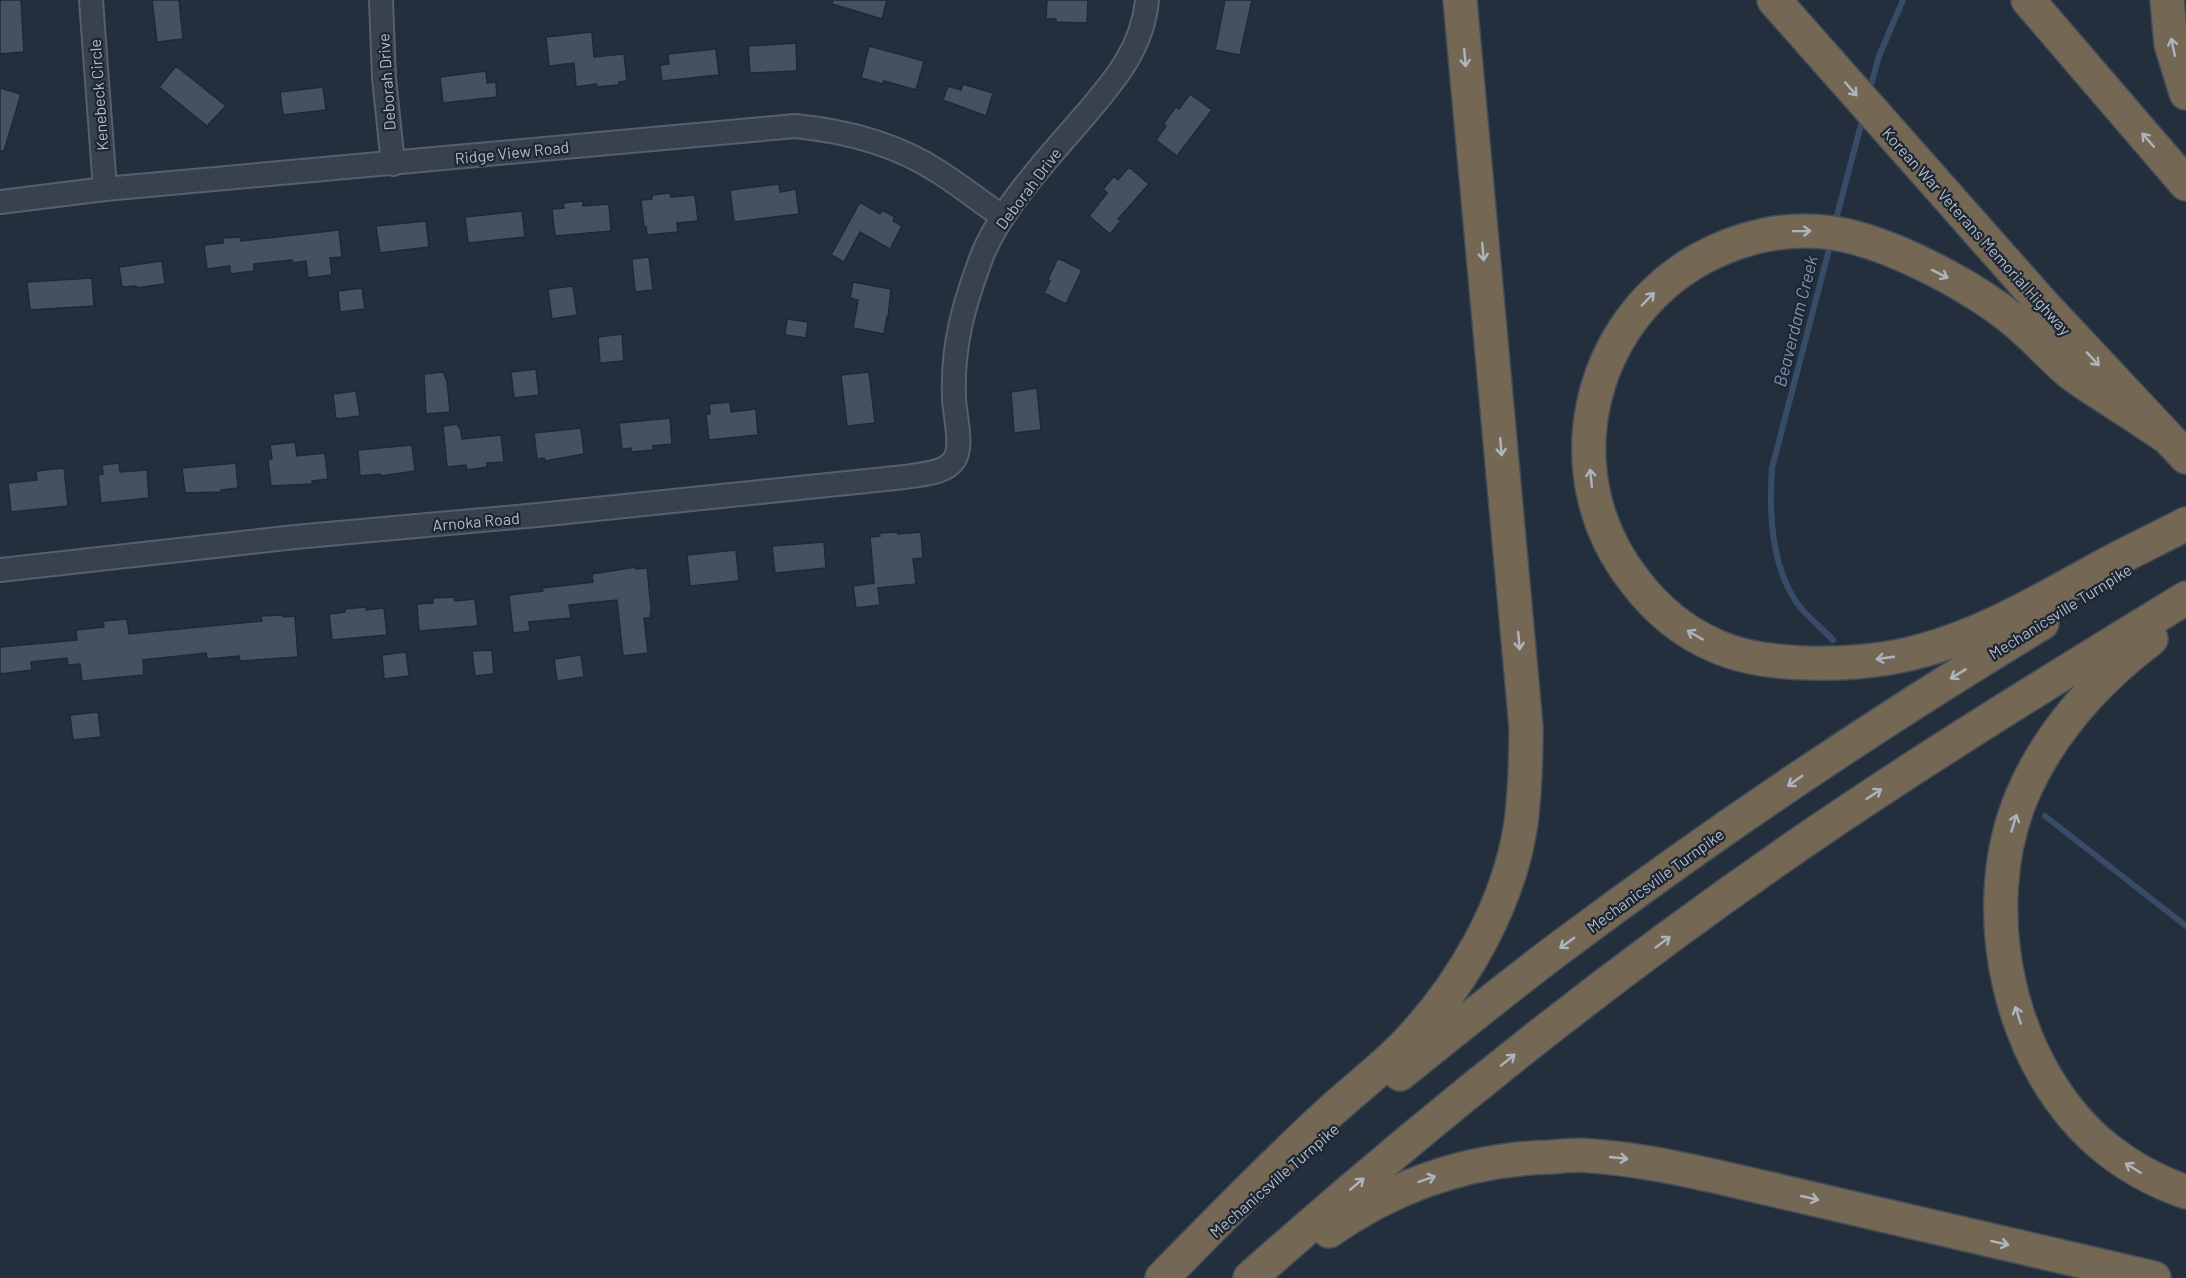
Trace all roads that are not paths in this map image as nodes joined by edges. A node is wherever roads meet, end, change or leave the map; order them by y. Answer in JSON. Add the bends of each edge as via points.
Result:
{"nodes":[{"id":1,"x":91,"y":0,"type":"edge"},
{"id":2,"x":381,"y":0,"type":"edge"},
{"id":3,"x":1147,"y":0,"type":"edge"},
{"id":4,"x":1460,"y":0,"type":"edge"},
{"id":5,"x":1774,"y":0,"type":"edge"},
{"id":6,"x":2028,"y":0,"type":"edge"},
{"id":7,"x":2167,"y":0,"type":"edge"},
{"id":8,"x":2186,"y":93,"type":"edge"},
{"id":9,"x":393,"y":164,"type":"junction"},
{"id":10,"x":2186,"y":184,"type":"edge"},
{"id":11,"x":105,"y":189,"type":"junction"},
{"id":12,"x":0,"y":201,"type":"edge"},
{"id":13,"x":1003,"y":217,"type":"junction"},
{"id":14,"x":2175,"y":446,"type":"edge"},
{"id":15,"x":950,"y":465,"type":"joint"},
{"id":16,"x":2186,"y":524,"type":"edge"},
{"id":17,"x":2186,"y":533,"type":"edge"},
{"id":18,"x":0,"y":570,"type":"edge"},
{"id":19,"x":2186,"y":598,"type":"edge"},
{"id":20,"x":2186,"y":616,"type":"edge"},
{"id":21,"x":2186,"y":1192,"type":"edge"},
{"id":22,"x":1162,"y":1278,"type":"edge"},
{"id":23,"x":1250,"y":1278,"type":"edge"},
{"id":24,"x":1272,"y":1278,"type":"edge"},
{"id":25,"x":2154,"y":1278,"type":"edge"}],
"edges":[{"from":1,"to":11,"type":"street","name":"Kenebeck Circle"},
{"from":2,"to":9,"type":"street","name":"Deborah Drive"},
{"from":3,"to":13,"type":"street","name":"Deborah Drive","via":[[1141,30],[1120,73]]},
{"from":4,"to":22,"type":"highway","one_way":true,"via":[[1526,727],[1521,825],[1511,867],[1486,929],[1451,990],[1430,1017]]},
{"from":5,"to":14,"type":"highway","name":"Korean War Veterans Memorial Highway","one_way":true,"via":[[1913,160]]},
{"from":10,"to":6,"type":"highway","one_way":true},
{"from":8,"to":7,"type":"highway","one_way":true,"via":[[2171,44]]},
{"from":9,"to":11,"type":"street","name":"Ridge View Road"},
{"from":9,"to":13,"type":"street","name":"Ridge View Road","via":[[795,126],[864,137],[904,153],[938,171]]},
{"from":11,"to":12,"type":"street","name":"Ridge View Road"},
{"from":13,"to":15,"type":"street","name":"Deborah Drive","via":[[974,277],[957,336],[954,398],[959,447]]},
{"from":16,"to":14,"type":"highway","one_way":true,"via":[[2007,620],[1940,645],[1891,658],[1809,664],[1735,653],[1715,646],[1688,631],[1645,595],[1622,566],[1608,539],[1591,487],[1588,456],[1590,423],[1606,361],[1640,307],[1682,269],[1715,251],[1744,239],[1806,231],[1832,232],[1887,249],[1985,300],[2022,327],[2068,371]]},
{"from":15,"to":18,"type":"street","name":"Arnoka Road","via":[[943,470],[904,477]]},
{"from":17,"to":22,"type":"highway","name":"Mechanicsville Turnpike","one_way":true,"via":[[1842,748],[1557,950],[1262,1187]]},
{"from":23,"to":19,"type":"highway","one_way":true,"via":[[1509,1059],[1703,912],[1959,739]]},
{"from":21,"to":20,"type":"highway","one_way":true,"via":[[2146,1175],[2106,1148],[2054,1089],[2018,1016],[2005,959],[2001,918],[2003,872],[2012,829],[2037,765],[2067,720],[2108,676]]},
{"from":24,"to":25,"type":"highway","one_way":true,"via":[[1348,1218],[1409,1185],[1488,1163],[1589,1155],[1714,1176]]}]}
